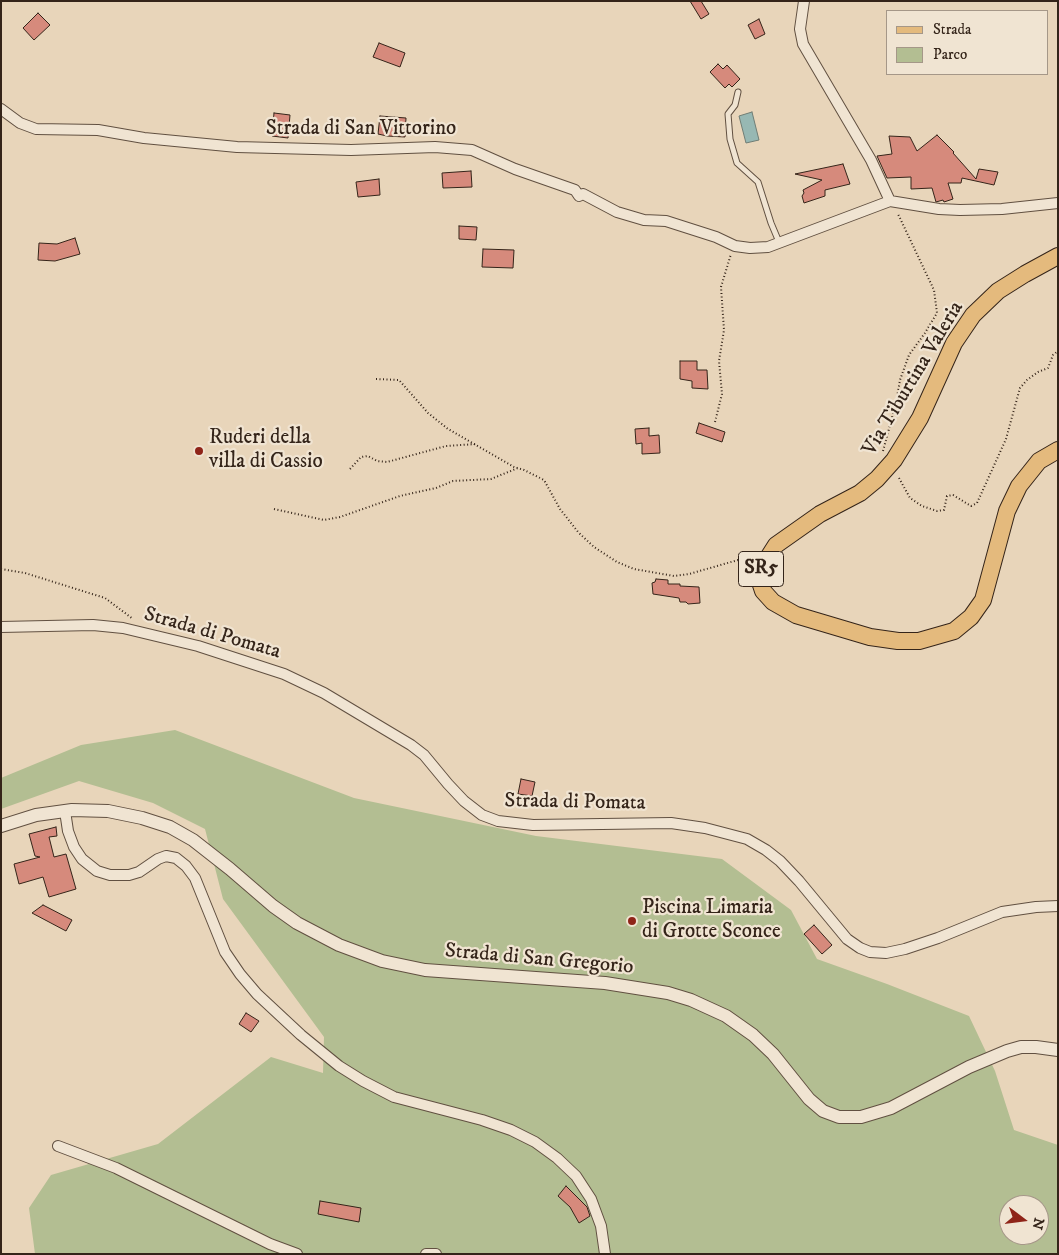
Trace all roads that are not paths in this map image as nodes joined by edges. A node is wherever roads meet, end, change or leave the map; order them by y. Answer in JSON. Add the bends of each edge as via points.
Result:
{"nodes":[{"id":1,"x":804,"y":1,"type":"edge"},
{"id":2,"x":738,"y":92,"type":"dead end"},
{"id":3,"x":1,"y":109,"type":"edge"},
{"id":4,"x":891,"y":202,"type":"junction"},
{"id":5,"x":1058,"y":204,"type":"edge"},
{"id":6,"x":780,"y":242,"type":"junction"},
{"id":7,"x":1058,"y":256,"type":"edge"},
{"id":8,"x":1058,"y":450,"type":"edge"},
{"id":9,"x":1,"y":627,"type":"edge"},
{"id":10,"x":65,"y":811,"type":"junction"},
{"id":11,"x":1,"y":826,"type":"edge"},
{"id":12,"x":1058,"y":906,"type":"edge"},
{"id":13,"x":1058,"y":1050,"type":"edge"},
{"id":14,"x":58,"y":1146,"type":"dead end"},
{"id":15,"x":297,"y":1254,"type":"edge"},
{"id":16,"x":426,"y":1254,"type":"edge"},
{"id":17,"x":436,"y":1254,"type":"edge"},
{"id":18,"x":605,"y":1254,"type":"edge"}],
"edges":[{"from":1,"to":4,"type":"street","via":[[800,29],[803,44],[871,160]]},
{"from":2,"to":6,"type":"lane","via":[[735,105],[728,114],[730,139],[737,163],[758,182]]},
{"from":3,"to":6,"type":"street","name":"Strada di San Vittorino","via":[[20,124],[40,130],[93,130],[237,147],[351,150],[435,147],[472,150],[515,170],[575,190],[579,196],[583,194],[617,212],[644,220],[666,221],[732,245],[758,248]]},
{"from":4,"to":5,"type":"street","name":"Strada di San Vittorino","via":[[960,210]]},
{"from":4,"to":6,"type":"street","name":"Strada di San Vittorino"},
{"from":7,"to":8,"type":"main road","name":"Via Tiburtina Valeria","number":"SR5","via":[[998,291],[973,315],[954,343],[920,418],[894,460],[860,493],[820,514],[776,546],[762,567],[760,582],[763,591],[773,602],[796,614],[870,637],[920,641],[954,631],[972,617],[983,600],[1007,511],[1019,486],[1039,461]]},
{"from":9,"to":12,"type":"street","name":"Strada di Pomata","via":[[93,625],[123,628],[203,647],[284,674],[324,693],[412,745],[464,801],[482,815],[498,821],[533,825],[679,824],[747,839],[780,861],[847,939],[870,952],[905,949],[1002,912]]},
{"from":10,"to":11,"type":"street","name":"Strada di San Gregorio"},
{"from":10,"to":13,"type":"street","name":"Strada di San Gregorio","via":[[100,810],[150,820],[176,830],[207,850],[292,920],[339,945],[382,962],[425,970],[605,983],[691,1000],[726,1016],[753,1035],[773,1054],[809,1099],[836,1117],[861,1117],[891,1108],[960,1071],[1007,1051],[1036,1046]]},
{"from":10,"to":18,"type":"street","via":[[74,847],[97,871],[128,875],[166,856],[184,863],[196,878],[222,943],[240,974],[301,1035],[339,1066],[394,1097],[511,1130],[557,1158],[576,1176],[591,1199],[601,1226]]},
{"from":14,"to":15,"type":"street","via":[[111,1165],[270,1244]]},
{"from":16,"to":17,"type":"street"}]}
